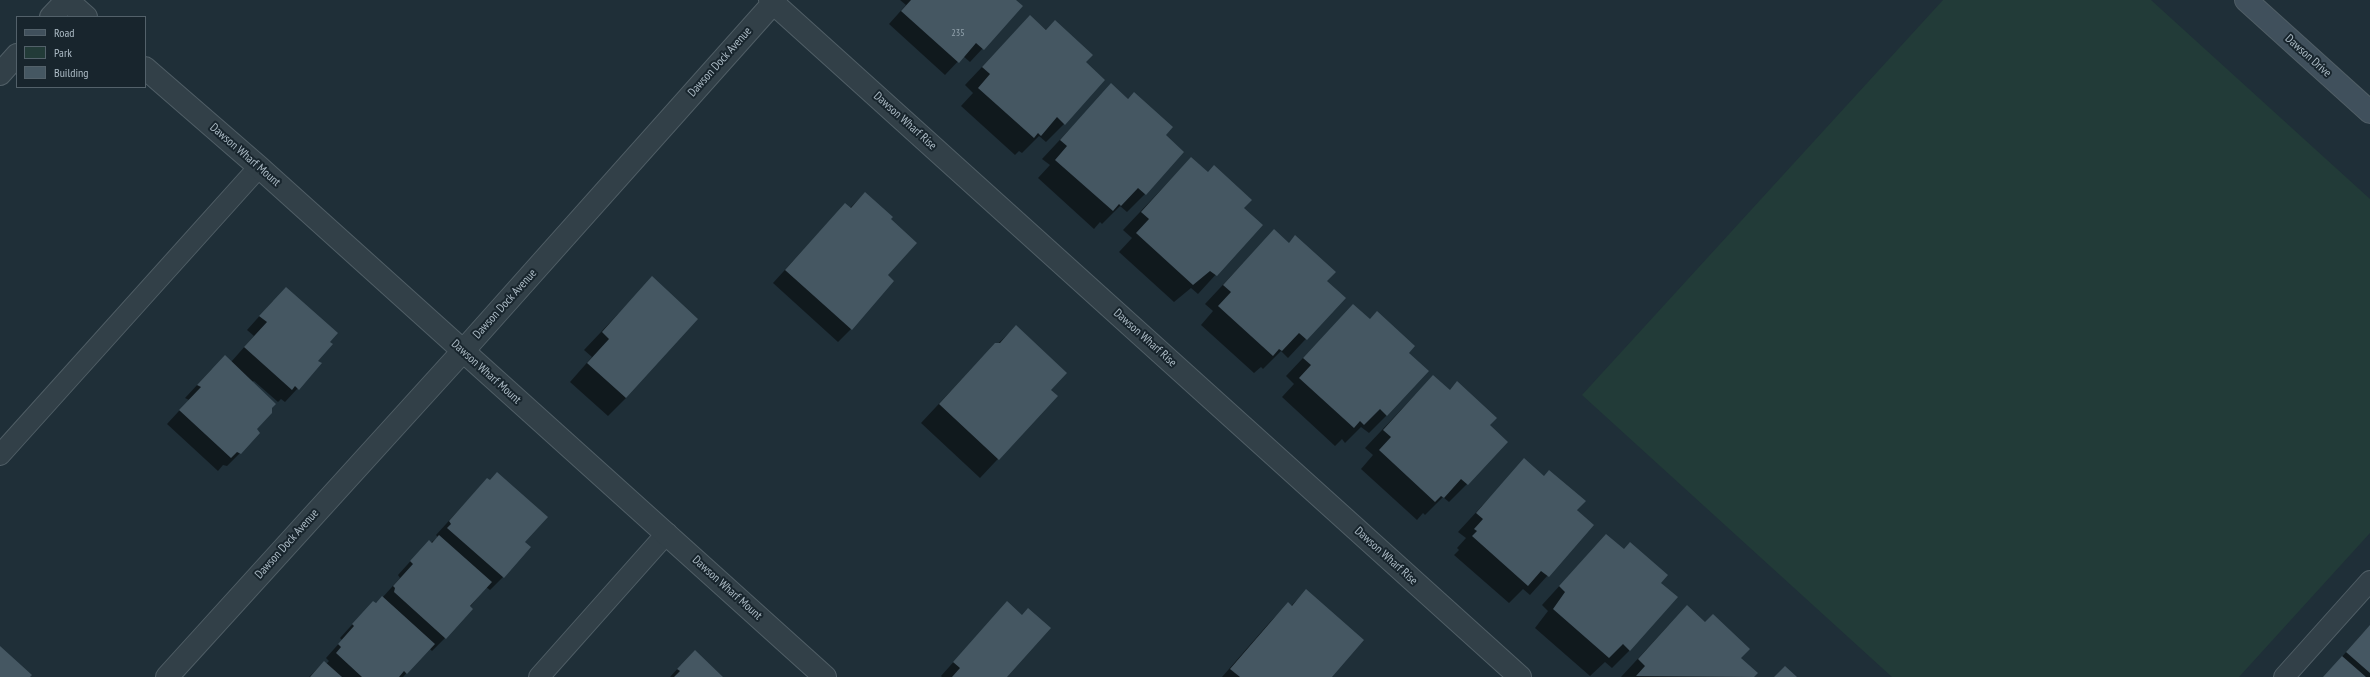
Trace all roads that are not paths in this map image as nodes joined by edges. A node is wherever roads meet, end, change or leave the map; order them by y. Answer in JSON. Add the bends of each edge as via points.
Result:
{"nodes":[{"id":1,"x":67,"y":0,"type":"edge"},
{"id":2,"x":2246,"y":0,"type":"edge"},
{"id":3,"x":773,"y":1,"type":"edge"},
{"id":4,"x":52,"y":16,"type":"edge"},
{"id":5,"x":85,"y":16,"type":"edge"},
{"id":6,"x":16,"y":56,"type":"edge"},
{"id":7,"x":146,"y":69,"type":"edge"},
{"id":8,"x":0,"y":74,"type":"edge"},
{"id":9,"x":2370,"y":112,"type":"edge"},
{"id":10,"x":259,"y":167,"type":"junction"},
{"id":11,"x":463,"y":351,"type":"junction"},
{"id":12,"x":0,"y":455,"type":"edge"},
{"id":13,"x":667,"y":533,"type":"junction"},
{"id":14,"x":2370,"y":581,"type":"edge"},
{"id":15,"x":167,"y":677,"type":"edge"},
{"id":16,"x":539,"y":677,"type":"edge"},
{"id":17,"x":825,"y":677,"type":"edge"},
{"id":18,"x":1520,"y":677,"type":"edge"},
{"id":19,"x":2284,"y":677,"type":"edge"}],
"edges":[{"from":1,"to":4,"type":"street"},
{"from":1,"to":5,"type":"street"},
{"from":2,"to":9,"type":"street","name":"Dawson Drive"},
{"from":3,"to":11,"type":"street","name":"Dawson Dock Avenue"},
{"from":3,"to":18,"type":"street","name":"Dawson Wharf Rise"},
{"from":6,"to":8,"type":"street"},
{"from":7,"to":10,"type":"street","name":"Dawson Wharf Mount"},
{"from":10,"to":11,"type":"street","name":"Dawson Wharf Mount"},
{"from":10,"to":12,"type":"lane"},
{"from":11,"to":13,"type":"street","name":"Dawson Wharf Mount"},
{"from":11,"to":15,"type":"street","name":"Dawson Dock Avenue"},
{"from":13,"to":16,"type":"lane"},
{"from":13,"to":17,"type":"street","name":"Dawson Wharf Mount"},
{"from":14,"to":19,"type":"lane"}]}
